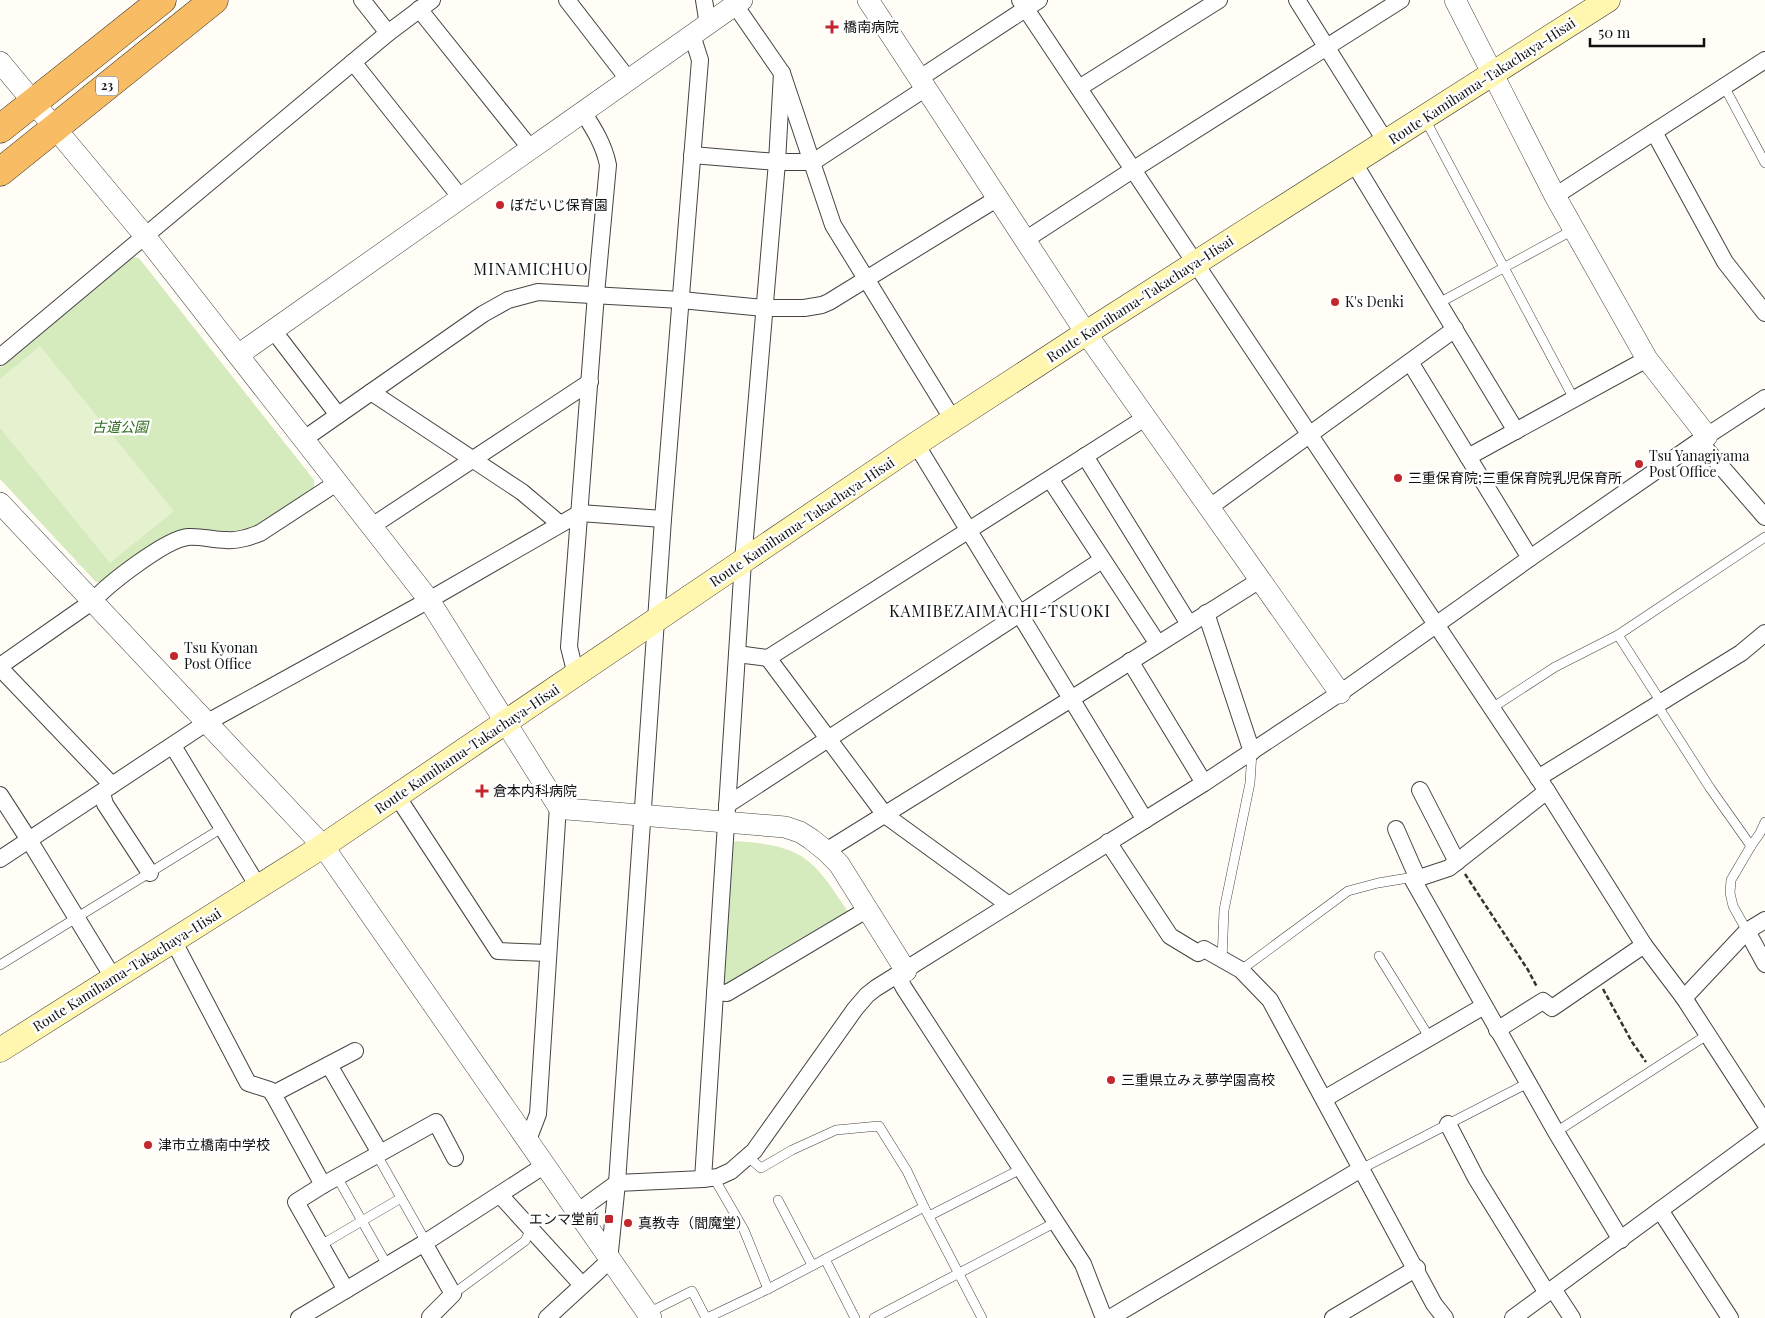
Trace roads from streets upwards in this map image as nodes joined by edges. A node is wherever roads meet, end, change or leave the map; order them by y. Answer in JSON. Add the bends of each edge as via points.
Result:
{"nodes":[{"id":1,"x":162,"y":0,"type":"edge"},
{"id":2,"x":214,"y":0,"type":"edge"},
{"id":3,"x":362,"y":0,"type":"edge"},
{"id":4,"x":567,"y":0,"type":"edge"},
{"id":5,"x":704,"y":0,"type":"edge"},
{"id":6,"x":868,"y":0,"type":"edge"},
{"id":7,"x":1219,"y":0,"type":"edge"},
{"id":8,"x":1297,"y":0,"type":"edge"},
{"id":9,"x":1401,"y":0,"type":"edge"},
{"id":10,"x":1455,"y":0,"type":"edge"},
{"id":11,"x":1608,"y":0,"type":"edge"},
{"id":12,"x":738,"y":2,"type":"edge"},
{"id":13,"x":1028,"y":3,"type":"edge"},
{"id":14,"x":426,"y":4,"type":"edge"},
{"id":15,"x":700,"y":30,"type":"junction"},
{"id":16,"x":388,"y":33,"type":"junction"},
{"id":17,"x":1326,"y":47,"type":"junction"},
{"id":18,"x":1765,"y":60,"type":"edge"},
{"id":19,"x":0,"y":62,"type":"edge"},
{"id":20,"x":353,"y":62,"type":"junction"},
{"id":21,"x":782,"y":73,"type":"junction"},
{"id":22,"x":1493,"y":74,"type":"junction"},
{"id":23,"x":628,"y":79,"type":"junction"},
{"id":24,"x":923,"y":83,"type":"junction"},
{"id":25,"x":1079,"y":88,"type":"junction"},
{"id":26,"x":33,"y":102,"type":"junction"},
{"id":27,"x":583,"y":112,"type":"junction"},
{"id":28,"x":55,"y":128,"type":"junction"},
{"id":29,"x":0,"y":129,"type":"edge"},
{"id":30,"x":1654,"y":132,"type":"junction"},
{"id":31,"x":1386,"y":142,"type":"junction"},
{"id":32,"x":531,"y":149,"type":"junction"},
{"id":33,"x":692,"y":155,"type":"junction"},
{"id":34,"x":777,"y":162,"type":"junction"},
{"id":35,"x":812,"y":162,"type":"junction"},
{"id":36,"x":1354,"y":163,"type":"junction"},
{"id":37,"x":1134,"y":169,"type":"junction"},
{"id":38,"x":0,"y":172,"type":"edge"},
{"id":39,"x":1554,"y":196,"type":"junction"},
{"id":40,"x":460,"y":198,"type":"junction"},
{"id":41,"x":998,"y":198,"type":"junction"},
{"id":42,"x":145,"y":236,"type":"junction"},
{"id":43,"x":1025,"y":240,"type":"junction"},
{"id":44,"x":1196,"y":264,"type":"junction"},
{"id":45,"x":866,"y":279,"type":"junction"},
{"id":46,"x":596,"y":294,"type":"junction"},
{"id":47,"x":681,"y":300,"type":"junction"},
{"id":48,"x":764,"y":308,"type":"junction"},
{"id":49,"x":1765,"y":313,"type":"edge"},
{"id":50,"x":1455,"y":329,"type":"junction"},
{"id":51,"x":273,"y":330,"type":"junction"},
{"id":52,"x":1086,"y":334,"type":"junction"},
{"id":53,"x":238,"y":355,"type":"junction"},
{"id":54,"x":0,"y":357,"type":"edge"},
{"id":55,"x":1648,"y":359,"type":"junction"},
{"id":56,"x":1410,"y":362,"type":"junction"},
{"id":57,"x":590,"y":382,"type":"junction"},
{"id":58,"x":371,"y":392,"type":"junction"},
{"id":59,"x":1765,"y":398,"type":"edge"},
{"id":60,"x":338,"y":415,"type":"junction"},
{"id":61,"x":1145,"y":418,"type":"junction"},
{"id":62,"x":953,"y":420,"type":"junction"},
{"id":63,"x":1516,"y":431,"type":"junction"},
{"id":64,"x":1310,"y":436,"type":"junction"},
{"id":65,"x":304,"y":439,"type":"junction"},
{"id":66,"x":1703,"y":439,"type":"junction"},
{"id":67,"x":916,"y":444,"type":"junction"},
{"id":68,"x":1085,"y":456,"type":"junction"},
{"id":69,"x":1468,"y":457,"type":"junction"},
{"id":70,"x":473,"y":459,"type":"junction"},
{"id":71,"x":1050,"y":479,"type":"junction"},
{"id":72,"x":338,"y":482,"type":"junction"},
{"id":73,"x":0,"y":503,"type":"edge"},
{"id":74,"x":1210,"y":507,"type":"junction"},
{"id":75,"x":580,"y":513,"type":"junction"},
{"id":76,"x":1765,"y":517,"type":"edge"},
{"id":77,"x":663,"y":519,"type":"junction"},
{"id":78,"x":560,"y":524,"type":"junction"},
{"id":79,"x":372,"y":526,"type":"junction"},
{"id":80,"x":969,"y":530,"type":"junction"},
{"id":81,"x":1530,"y":558,"type":"junction"},
{"id":82,"x":1102,"y":560,"type":"junction"},
{"id":83,"x":743,"y":561,"type":"junction"},
{"id":84,"x":1260,"y":580,"type":"junction"},
{"id":85,"x":429,"y":600,"type":"junction"},
{"id":86,"x":93,"y":601,"type":"junction"},
{"id":87,"x":1206,"y":613,"type":"junction"},
{"id":88,"x":1020,"y":614,"type":"junction"},
{"id":89,"x":656,"y":621,"type":"junction"},
{"id":90,"x":1190,"y":624,"type":"junction"},
{"id":91,"x":1436,"y":625,"type":"junction"},
{"id":92,"x":1765,"y":633,"type":"edge"},
{"id":93,"x":1158,"y":644,"type":"junction"},
{"id":94,"x":737,"y":654,"type":"junction"},
{"id":95,"x":768,"y":658,"type":"junction"},
{"id":96,"x":1130,"y":661,"type":"junction"},
{"id":97,"x":0,"y":667,"type":"edge"},
{"id":98,"x":576,"y":675,"type":"junction"},
{"id":99,"x":1340,"y":693,"type":"junction"},
{"id":100,"x":1072,"y":699,"type":"junction"},
{"id":101,"x":504,"y":722,"type":"junction"},
{"id":102,"x":206,"y":724,"type":"junction"},
{"id":103,"x":828,"y":740,"type":"junction"},
{"id":104,"x":173,"y":746,"type":"junction"},
{"id":105,"x":1252,"y":752,"type":"junction"},
{"id":106,"x":1204,"y":783,"type":"junction"},
{"id":107,"x":1543,"y":785,"type":"junction"},
{"id":108,"x":107,"y":789,"type":"junction"},
{"id":109,"x":1420,"y":790,"type":"dead end"},
{"id":110,"x":0,"y":795,"type":"edge"},
{"id":111,"x":397,"y":796,"type":"junction"},
{"id":112,"x":558,"y":806,"type":"junction"},
{"id":113,"x":726,"y":814,"type":"junction"},
{"id":114,"x":885,"y":815,"type":"junction"},
{"id":115,"x":642,"y":816,"type":"junction"},
{"id":116,"x":1145,"y":820,"type":"junction"},
{"id":117,"x":1396,"y":829,"type":"dead end"},
{"id":118,"x":29,"y":840,"type":"junction"},
{"id":119,"x":1108,"y":842,"type":"junction"},
{"id":120,"x":323,"y":846,"type":"junction"},
{"id":121,"x":826,"y":851,"type":"junction"},
{"id":122,"x":0,"y":859,"type":"edge"},
{"id":123,"x":1457,"y":862,"type":"junction"},
{"id":124,"x":150,"y":873,"type":"road end"},
{"id":125,"x":1415,"y":879,"type":"junction"},
{"id":126,"x":259,"y":888,"type":"junction"},
{"id":127,"x":1009,"y":905,"type":"junction"},
{"id":128,"x":868,"y":909,"type":"junction"},
{"id":129,"x":1765,"y":920,"type":"edge"},
{"id":130,"x":1747,"y":931,"type":"junction"},
{"id":131,"x":174,"y":942,"type":"junction"},
{"id":132,"x":1644,"y":945,"type":"junction"},
{"id":133,"x":548,"y":953,"type":"junction"},
{"id":134,"x":1765,"y":964,"type":"edge"},
{"id":135,"x":901,"y":973,"type":"junction"},
{"id":136,"x":114,"y":978,"type":"junction"},
{"id":137,"x":715,"y":992,"type":"junction"},
{"id":138,"x":1684,"y":998,"type":"junction"},
{"id":139,"x":1484,"y":1006,"type":"junction"},
{"id":140,"x":1497,"y":1030,"type":"junction"},
{"id":141,"x":0,"y":1050,"type":"edge"},
{"id":142,"x":354,"y":1051,"type":"dead end"},
{"id":143,"x":329,"y":1064,"type":"junction"},
{"id":144,"x":273,"y":1094,"type":"junction"},
{"id":145,"x":1324,"y":1099,"type":"junction"},
{"id":146,"x":1765,"y":1123,"type":"edge"},
{"id":147,"x":1448,"y":1124,"type":"road end"},
{"id":148,"x":1765,"y":1134,"type":"edge"},
{"id":149,"x":528,"y":1140,"type":"junction"},
{"id":150,"x":378,"y":1154,"type":"junction"},
{"id":151,"x":455,"y":1158,"type":"dead end"},
{"id":152,"x":545,"y":1165,"type":"junction"},
{"id":153,"x":1361,"y":1169,"type":"junction"},
{"id":154,"x":708,"y":1178,"type":"junction"},
{"id":155,"x":330,"y":1181,"type":"junction"},
{"id":156,"x":617,"y":1183,"type":"junction"},
{"id":157,"x":500,"y":1195,"type":"junction"},
{"id":158,"x":1660,"y":1210,"type":"junction"},
{"id":159,"x":577,"y":1212,"type":"junction"},
{"id":160,"x":1621,"y":1240,"type":"junction"},
{"id":161,"x":425,"y":1242,"type":"junction"},
{"id":162,"x":609,"y":1261,"type":"junction"},
{"id":163,"x":1416,"y":1268,"type":"junction"},
{"id":164,"x":582,"y":1285,"type":"junction"},
{"id":165,"x":346,"y":1290,"type":"junction"},
{"id":166,"x":1550,"y":1291,"type":"junction"},
{"id":167,"x":649,"y":1316,"type":"edge"},
{"id":168,"x":299,"y":1318,"type":"edge"},
{"id":169,"x":430,"y":1318,"type":"edge"},
{"id":170,"x":546,"y":1318,"type":"edge"},
{"id":171,"x":1104,"y":1318,"type":"edge"},
{"id":172,"x":1110,"y":1318,"type":"edge"},
{"id":173,"x":1333,"y":1318,"type":"edge"},
{"id":174,"x":1445,"y":1318,"type":"edge"},
{"id":175,"x":1513,"y":1318,"type":"edge"},
{"id":176,"x":1572,"y":1318,"type":"edge"},
{"id":177,"x":1730,"y":1318,"type":"edge"}],
"edges":[{"from":1,"to":26,"type":"highway","number":"23"},
{"from":2,"to":28,"type":"highway","number":"23"},
{"from":3,"to":16,"type":"street"},
{"from":4,"to":23,"type":"street"},
{"from":5,"to":15,"type":"street"},
{"from":6,"to":24,"type":"street"},
{"from":7,"to":25,"type":"street"},
{"from":8,"to":17,"type":"street"},
{"from":9,"to":17,"type":"street"},
{"from":10,"to":22,"type":"street"},
{"from":11,"to":22,"type":"main road","name":"Route Kamihama-Takachaya-Hisai"},
{"from":12,"to":15,"type":"street"},
{"from":12,"to":21,"type":"street"},
{"from":13,"to":24,"type":"street"},
{"from":13,"to":25,"type":"street"},
{"from":14,"to":16,"type":"street"},
{"from":14,"to":32,"type":"street"},
{"from":15,"to":23,"type":"street"},
{"from":15,"to":33,"type":"street"},
{"from":16,"to":20,"type":"street"},
{"from":17,"to":31,"type":"street"},
{"from":17,"to":37,"type":"street"},
{"from":18,"to":30,"type":"street"},
{"from":19,"to":26,"type":"street"},
{"from":20,"to":40,"type":"street"},
{"from":20,"to":42,"type":"street"},
{"from":21,"to":34,"type":"street"},
{"from":21,"to":35,"type":"street"},
{"from":22,"to":31,"type":"main road","name":"Route Kamihama-Takachaya-Hisai"},
{"from":22,"to":39,"type":"street"},
{"from":23,"to":27,"type":"street"},
{"from":24,"to":35,"type":"street"},
{"from":24,"to":41,"type":"street"},
{"from":25,"to":37,"type":"street"},
{"from":26,"to":28,"type":"street"},
{"from":26,"to":29,"type":"highway","number":"23"},
{"from":27,"to":32,"type":"street"},
{"from":27,"to":46,"type":"street","via":[[600,139],[608,165]]},
{"from":28,"to":38,"type":"highway","number":"23"},
{"from":28,"to":42,"type":"street"},
{"from":30,"to":39,"type":"street"},
{"from":30,"to":49,"type":"street","via":[[1725,262]]},
{"from":31,"to":36,"type":"main road","name":"Route Kamihama-Takachaya-Hisai"},
{"from":32,"to":40,"type":"street"},
{"from":33,"to":34,"type":"street"},
{"from":33,"to":47,"type":"street"},
{"from":34,"to":35,"type":"street"},
{"from":34,"to":48,"type":"street"},
{"from":35,"to":45,"type":"street","via":[[833,225]]},
{"from":36,"to":44,"type":"main road","name":"Route Kamihama-Takachaya-Hisai"},
{"from":36,"to":50,"type":"street"},
{"from":37,"to":43,"type":"street"},
{"from":37,"to":44,"type":"street"},
{"from":39,"to":55,"type":"street"},
{"from":40,"to":51,"type":"street"},
{"from":41,"to":43,"type":"street"},
{"from":41,"to":45,"type":"street"},
{"from":42,"to":53,"type":"street"},
{"from":42,"to":54,"type":"street"},
{"from":43,"to":52,"type":"street"},
{"from":44,"to":52,"type":"main road","name":"Route Kamihama-Takachaya-Hisai"},
{"from":44,"to":64,"type":"street"},
{"from":45,"to":48,"type":"street","via":[[822,305]]},
{"from":45,"to":62,"type":"street"},
{"from":46,"to":47,"type":"street"},
{"from":46,"to":57,"type":"street"},
{"from":46,"to":58,"type":"street","via":[[538,292],[508,300]]},
{"from":47,"to":48,"type":"street"},
{"from":47,"to":77,"type":"street"},
{"from":48,"to":83,"type":"street"},
{"from":50,"to":56,"type":"street"},
{"from":50,"to":63,"type":"street"},
{"from":51,"to":53,"type":"street"},
{"from":51,"to":60,"type":"street"},
{"from":52,"to":61,"type":"street"},
{"from":52,"to":62,"type":"main road","name":"Route Kamihama-Takachaya-Hisai"},
{"from":53,"to":65,"type":"street"},
{"from":55,"to":63,"type":"street"},
{"from":55,"to":66,"type":"street"},
{"from":56,"to":64,"type":"street"},
{"from":56,"to":69,"type":"street"},
{"from":57,"to":70,"type":"street"},
{"from":57,"to":75,"type":"street"},
{"from":58,"to":60,"type":"street"},
{"from":58,"to":70,"type":"street"},
{"from":59,"to":66,"type":"street"},
{"from":60,"to":65,"type":"street"},
{"from":61,"to":68,"type":"street"},
{"from":61,"to":74,"type":"street"},
{"from":62,"to":67,"type":"main road","name":"Route Kamihama-Takachaya-Hisai"},
{"from":63,"to":69,"type":"street"},
{"from":64,"to":74,"type":"street"},
{"from":64,"to":91,"type":"street"},
{"from":65,"to":72,"type":"street"},
{"from":66,"to":76,"type":"street"},
{"from":66,"to":81,"type":"street"},
{"from":67,"to":80,"type":"street"},
{"from":67,"to":83,"type":"main road","name":"Route Kamihama-Takachaya-Hisai"},
{"from":68,"to":71,"type":"street"},
{"from":68,"to":90,"type":"street"},
{"from":69,"to":81,"type":"street"},
{"from":70,"to":78,"type":"street","via":[[522,492]]},
{"from":70,"to":79,"type":"street"},
{"from":71,"to":80,"type":"street"},
{"from":71,"to":82,"type":"street"},
{"from":72,"to":79,"type":"street"},
{"from":72,"to":86,"type":"street","via":[[260,533],[227,540],[185,538],[165,545],[104,589]]},
{"from":73,"to":86,"type":"street"},
{"from":74,"to":84,"type":"street"},
{"from":75,"to":77,"type":"street"},
{"from":75,"to":78,"type":"street"},
{"from":75,"to":98,"type":"street","via":[[569,647]]},
{"from":77,"to":89,"type":"street"},
{"from":78,"to":85,"type":"street"},
{"from":79,"to":85,"type":"street"},
{"from":80,"to":88,"type":"street"},
{"from":80,"to":95,"type":"street"},
{"from":81,"to":91,"type":"street"},
{"from":82,"to":88,"type":"street"},
{"from":82,"to":93,"type":"street"},
{"from":83,"to":89,"type":"main road","name":"Route Kamihama-Takachaya-Hisai"},
{"from":83,"to":94,"type":"street"},
{"from":84,"to":87,"type":"street"},
{"from":84,"to":99,"type":"street"},
{"from":85,"to":101,"type":"street"},
{"from":85,"to":102,"type":"street"},
{"from":86,"to":97,"type":"street"},
{"from":86,"to":102,"type":"street"},
{"from":87,"to":90,"type":"street"},
{"from":87,"to":105,"type":"street"},
{"from":88,"to":100,"type":"street"},
{"from":88,"to":103,"type":"street"},
{"from":89,"to":98,"type":"main road","name":"Route Kamihama-Takachaya-Hisai"},
{"from":89,"to":115,"type":"street"},
{"from":90,"to":93,"type":"street"},
{"from":91,"to":99,"type":"street"},
{"from":91,"to":107,"type":"street"},
{"from":92,"to":107,"type":"street","via":[[1741,653],[1659,703]]},
{"from":93,"to":96,"type":"street"},
{"from":94,"to":95,"type":"street"},
{"from":94,"to":113,"type":"street"},
{"from":95,"to":103,"type":"street"},
{"from":96,"to":100,"type":"street"},
{"from":96,"to":106,"type":"street"},
{"from":97,"to":108,"type":"street"},
{"from":98,"to":101,"type":"main road","name":"Route Kamihama-Takachaya-Hisai"},
{"from":99,"to":105,"type":"street"},
{"from":100,"to":114,"type":"street"},
{"from":100,"to":116,"type":"street"},
{"from":101,"to":111,"type":"main road","name":"Route Kamihama-Takachaya-Hisai"},
{"from":101,"to":112,"type":"street"},
{"from":102,"to":104,"type":"street"},
{"from":102,"to":120,"type":"street"},
{"from":103,"to":113,"type":"street"},
{"from":103,"to":114,"type":"street"},
{"from":104,"to":108,"type":"street"},
{"from":104,"to":126,"type":"street"},
{"from":105,"to":106,"type":"street"},
{"from":106,"to":116,"type":"street"},
{"from":107,"to":123,"type":"street"},
{"from":107,"to":132,"type":"street"},
{"from":108,"to":118,"type":"street"},
{"from":108,"to":124,"type":"street","via":[[105,804]]},
{"from":109,"to":123,"type":"street"},
{"from":110,"to":118,"type":"street"},
{"from":111,"to":120,"type":"main road","name":"Route Kamihama-Takachaya-Hisai"},
{"from":111,"to":133,"type":"street","via":[[498,951]]},
{"from":112,"to":115,"type":"street"},
{"from":112,"to":133,"type":"street"},
{"from":113,"to":115,"type":"street"},
{"from":113,"to":121,"type":"street","via":[[800,832]]},
{"from":113,"to":137,"type":"street"},
{"from":114,"to":121,"type":"street"},
{"from":114,"to":127,"type":"street"},
{"from":115,"to":156,"type":"street"},
{"from":116,"to":119,"type":"street"},
{"from":117,"to":125,"type":"street"},
{"from":118,"to":122,"type":"street"},
{"from":118,"to":136,"type":"street"},
{"from":119,"to":127,"type":"street"},
{"from":119,"to":145,"type":"street","via":[[1170,936],[1198,953],[1204,949],[1241,970],[1270,1000]]},
{"from":120,"to":126,"type":"main road","name":"Route Kamihama-Takachaya-Hisai"},
{"from":120,"to":149,"type":"street"},
{"from":121,"to":128,"type":"street"},
{"from":123,"to":125,"type":"street","via":[[1449,868]]},
{"from":125,"to":139,"type":"street"},
{"from":126,"to":131,"type":"main road","name":"Route Kamihama-Takachaya-Hisai"},
{"from":127,"to":135,"type":"street"},
{"from":128,"to":135,"type":"street"},
{"from":128,"to":137,"type":"street","via":[[728,993]]},
{"from":129,"to":130,"type":"street"},
{"from":130,"to":134,"type":"street"},
{"from":130,"to":138,"type":"street"},
{"from":131,"to":136,"type":"main road","name":"Route Kamihama-Takachaya-Hisai"},
{"from":131,"to":144,"type":"street","via":[[248,1083]]},
{"from":132,"to":138,"type":"street"},
{"from":132,"to":140,"type":"street","via":[[1552,1008],[1543,1001]]},
{"from":133,"to":149,"type":"street","via":[[538,1114]]},
{"from":135,"to":154,"type":"street","via":[[867,995],[855,1008],[748,1157],[731,1171]]},
{"from":135,"to":171,"type":"street","via":[[904,988],[1083,1264]]},
{"from":136,"to":141,"type":"main road","name":"Route Kamihama-Takachaya-Hisai"},
{"from":137,"to":154,"type":"street"},
{"from":138,"to":146,"type":"street"},
{"from":139,"to":140,"type":"street"},
{"from":139,"to":145,"type":"street"},
{"from":140,"to":160,"type":"street"},
{"from":142,"to":143,"type":"street"},
{"from":143,"to":144,"type":"street"},
{"from":143,"to":150,"type":"street"},
{"from":144,"to":155,"type":"street"},
{"from":145,"to":153,"type":"street"},
{"from":147,"to":166,"type":"street","via":[[1476,1178]]},
{"from":148,"to":158,"type":"street"},
{"from":149,"to":152,"type":"street"},
{"from":150,"to":151,"type":"street","via":[[436,1122]]},
{"from":150,"to":155,"type":"street"},
{"from":152,"to":157,"type":"street"},
{"from":152,"to":159,"type":"street"},
{"from":153,"to":163,"type":"street"},
{"from":153,"to":172,"type":"street"},
{"from":154,"to":156,"type":"street"},
{"from":155,"to":165,"type":"street","via":[[296,1202]]},
{"from":156,"to":159,"type":"street"},
{"from":156,"to":162,"type":"street"},
{"from":157,"to":161,"type":"street"},
{"from":157,"to":164,"type":"street"},
{"from":158,"to":160,"type":"street"},
{"from":158,"to":177,"type":"street"},
{"from":159,"to":162,"type":"street"},
{"from":160,"to":166,"type":"street"},
{"from":161,"to":165,"type":"street"},
{"from":161,"to":169,"type":"street","via":[[453,1294]]},
{"from":162,"to":164,"type":"street"},
{"from":162,"to":167,"type":"street"},
{"from":163,"to":173,"type":"street"},
{"from":163,"to":174,"type":"street"},
{"from":164,"to":170,"type":"street"},
{"from":165,"to":168,"type":"street"},
{"from":166,"to":175,"type":"street"},
{"from":166,"to":176,"type":"street"}]}
